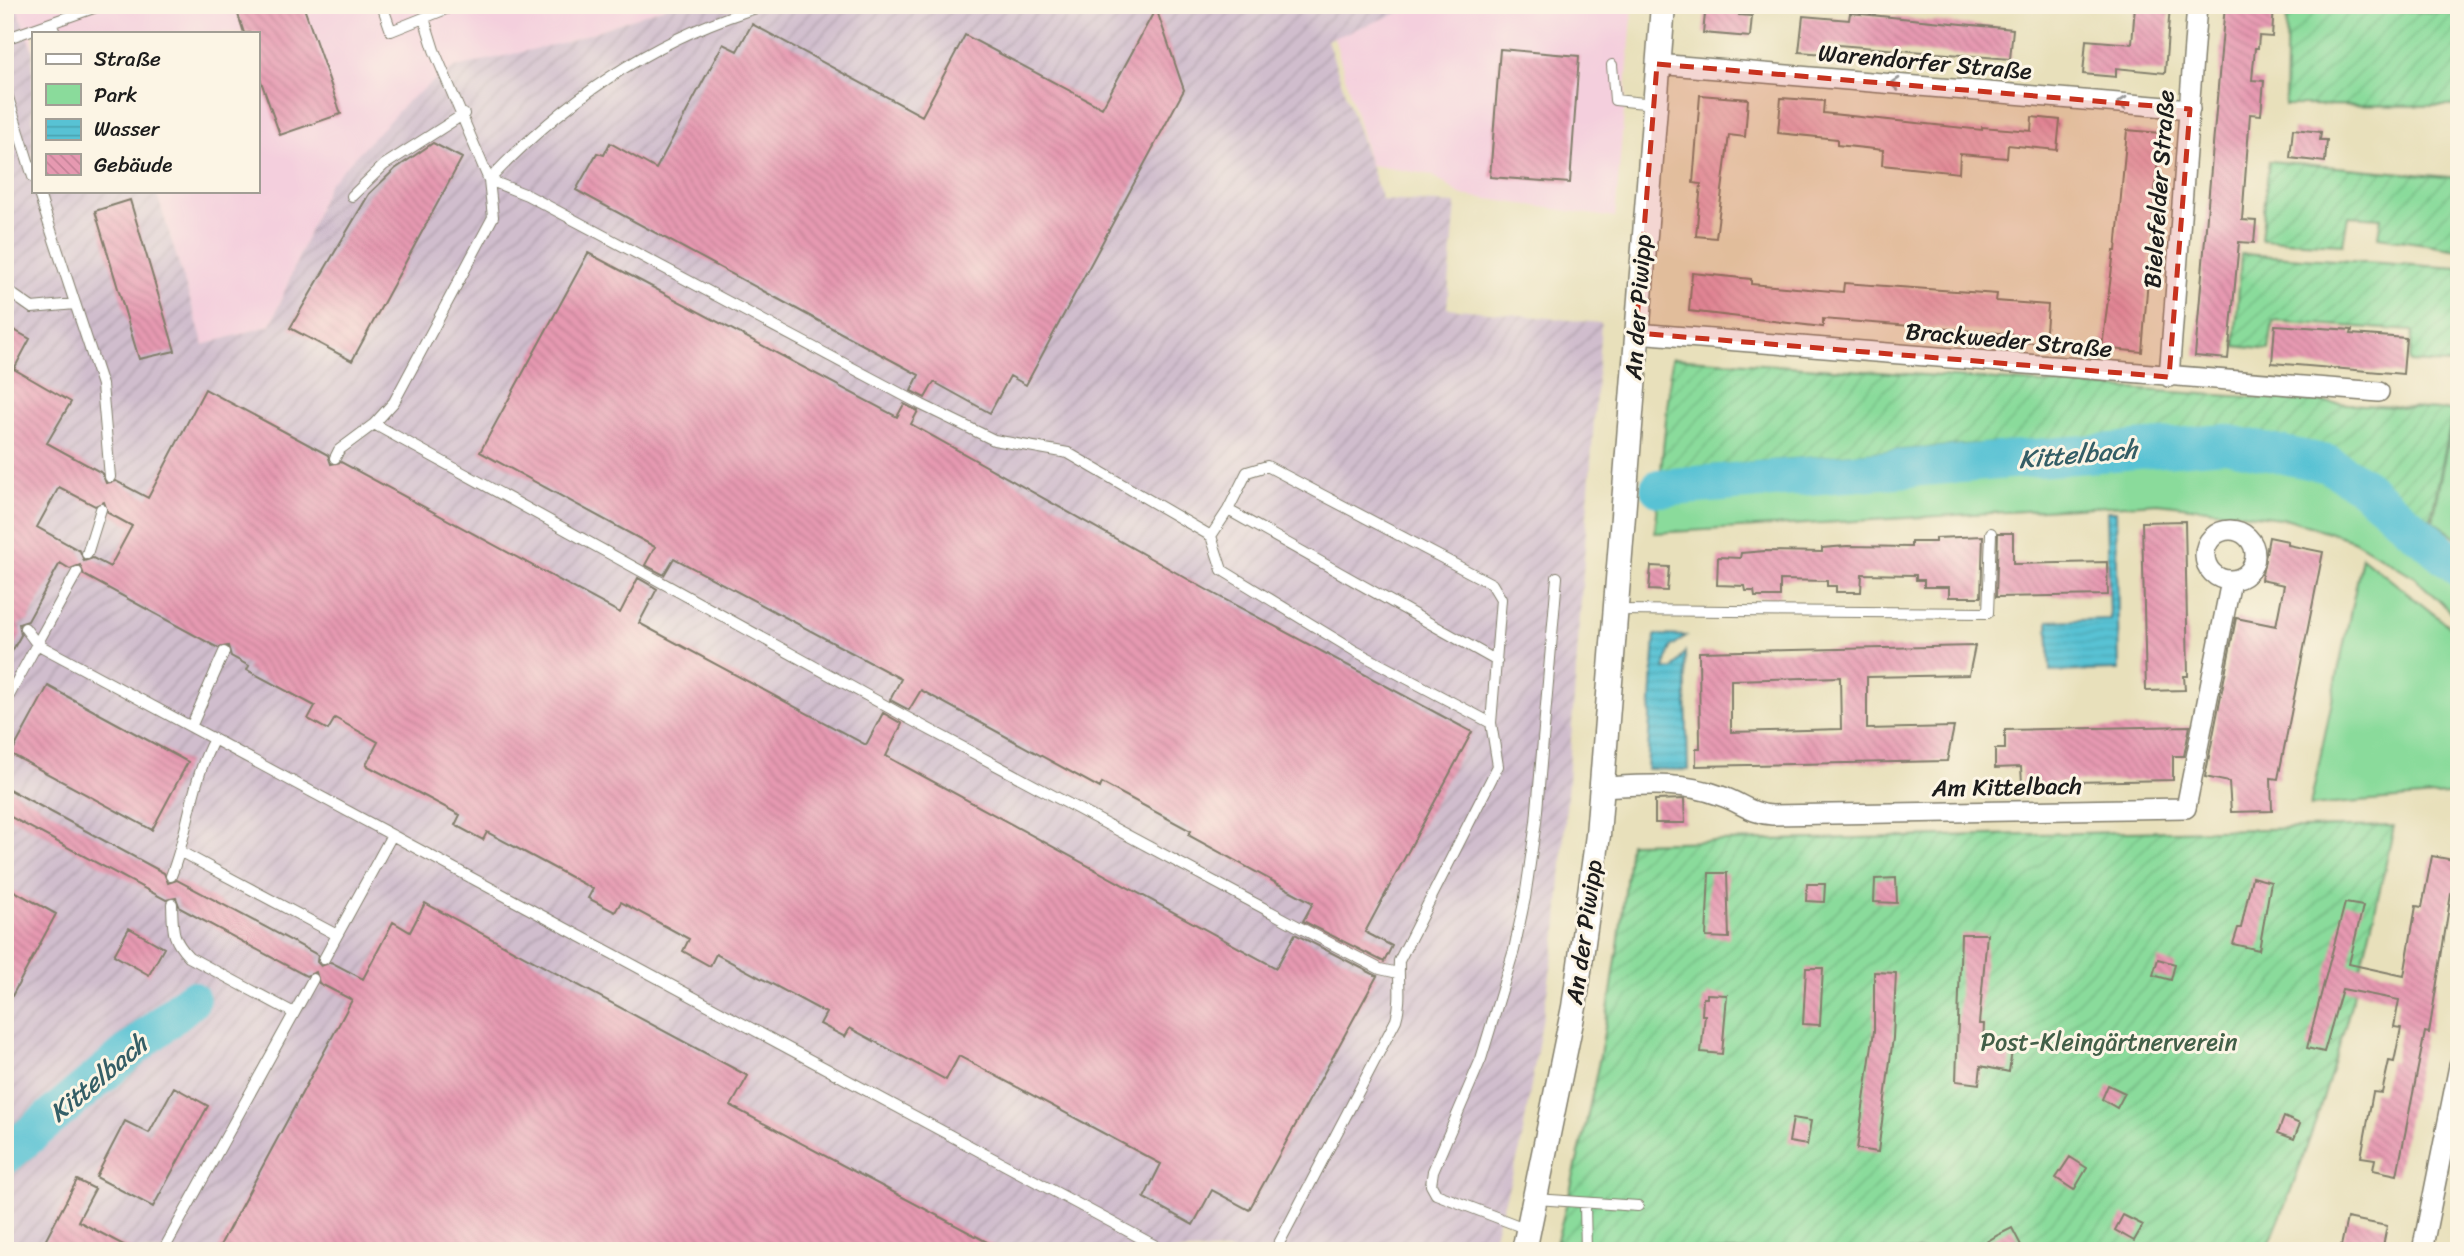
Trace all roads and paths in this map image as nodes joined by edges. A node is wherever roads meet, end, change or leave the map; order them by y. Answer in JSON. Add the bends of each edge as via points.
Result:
{"nodes":[{"id":1,"x":102,"y":5,"type":"edge"},
{"id":2,"x":382,"y":5,"type":"edge"},
{"id":3,"x":456,"y":5,"type":"edge"},
{"id":4,"x":766,"y":5,"type":"edge"},
{"id":5,"x":1663,"y":5,"type":"edge"},
{"id":6,"x":2197,"y":5,"type":"edge"},
{"id":7,"x":424,"y":18,"type":"junction"},
{"id":8,"x":53,"y":28,"type":"edge"},
{"id":9,"x":32,"y":33,"type":"edge"},
{"id":10,"x":5,"y":40,"type":"edge"},
{"id":11,"x":1657,"y":64,"type":"junction"},
{"id":12,"x":1612,"y":65,"type":"dead end"},
{"id":13,"x":5,"y":88,"type":"edge"},
{"id":14,"x":1654,"y":104,"type":"junction"},
{"id":15,"x":2190,"y":108,"type":"junction"},
{"id":16,"x":464,"y":114,"type":"junction"},
{"id":17,"x":32,"y":174,"type":"edge"},
{"id":18,"x":489,"y":180,"type":"junction"},
{"id":19,"x":38,"y":192,"type":"edge"},
{"id":20,"x":352,"y":196,"type":"dead end"},
{"id":21,"x":5,"y":289,"type":"edge"},
{"id":22,"x":75,"y":304,"type":"junction"},
{"id":23,"x":1636,"y":333,"type":"junction"},
{"id":24,"x":2169,"y":377,"type":"junction"},
{"id":25,"x":2379,"y":392,"type":"dead end"},
{"id":26,"x":374,"y":424,"type":"junction"},
{"id":27,"x":335,"y":458,"type":"dead end"},
{"id":28,"x":110,"y":477,"type":"dead end"},
{"id":29,"x":102,"y":509,"type":"dead end"},
{"id":30,"x":1228,"y":510,"type":"junction"},
{"id":31,"x":1991,"y":533,"type":"dead end"},
{"id":32,"x":1211,"y":536,"type":"junction"},
{"id":33,"x":87,"y":554,"type":"dead end"},
{"id":34,"x":76,"y":572,"type":"dead end"},
{"id":35,"x":1557,"y":577,"type":"dead end"},
{"id":36,"x":2231,"y":581,"type":"dead end"},
{"id":37,"x":1615,"y":610,"type":"junction"},
{"id":38,"x":24,"y":628,"type":"dead end"},
{"id":39,"x":37,"y":644,"type":"junction"},
{"id":40,"x":224,"y":652,"type":"dead end"},
{"id":41,"x":1497,"y":661,"type":"junction"},
{"id":42,"x":5,"y":704,"type":"edge"},
{"id":43,"x":1491,"y":723,"type":"junction"},
{"id":44,"x":191,"y":727,"type":"junction"},
{"id":45,"x":214,"y":739,"type":"junction"},
{"id":46,"x":1602,"y":787,"type":"junction"},
{"id":47,"x":392,"y":835,"type":"junction"},
{"id":48,"x":181,"y":852,"type":"junction"},
{"id":49,"x":172,"y":876,"type":"dead end"},
{"id":50,"x":172,"y":904,"type":"dead end"},
{"id":51,"x":337,"y":935,"type":"junction"},
{"id":52,"x":324,"y":959,"type":"dead end"},
{"id":53,"x":1398,"y":973,"type":"junction"},
{"id":54,"x":313,"y":979,"type":"dead end"},
{"id":55,"x":294,"y":1013,"type":"junction"},
{"id":56,"x":2459,"y":1066,"type":"edge"},
{"id":57,"x":2453,"y":1132,"type":"edge"},
{"id":58,"x":1532,"y":1199,"type":"junction"},
{"id":59,"x":1585,"y":1203,"type":"junction"},
{"id":60,"x":1637,"y":1206,"type":"dead end"},
{"id":61,"x":1526,"y":1240,"type":"edge"},
{"id":62,"x":163,"y":1251,"type":"edge"},
{"id":63,"x":1165,"y":1251,"type":"edge"},
{"id":64,"x":1275,"y":1251,"type":"edge"},
{"id":65,"x":1586,"y":1251,"type":"edge"},
{"id":66,"x":2422,"y":1251,"type":"edge"}],
"edges":[{"from":1,"to":8,"type":"lane"},
{"from":2,"to":7,"type":"lane","via":[[391,31]]},
{"from":3,"to":7,"type":"lane"},
{"from":4,"to":18,"type":"lane","via":[[687,34],[601,80],[530,136]]},
{"from":5,"to":11,"type":"street","name":"An der Piwipp"},
{"from":6,"to":15,"type":"street","name":"Bielefelder Straße"},
{"from":7,"to":16,"type":"lane"},
{"from":9,"to":10,"type":"lane"},
{"from":11,"to":14,"type":"street","name":"An der Piwipp"},
{"from":15,"to":11,"type":"street","name":"Warendorfer Straße","one_way":true},
{"from":12,"to":14,"type":"lane","via":[[1615,100]]},
{"from":13,"to":17,"type":"lane"},
{"from":14,"to":23,"type":"street","name":"An der Piwipp"},
{"from":15,"to":24,"type":"street","name":"Bielefelder Straße"},
{"from":16,"to":18,"type":"lane"},
{"from":16,"to":20,"type":"lane","via":[[384,165]]},
{"from":18,"to":26,"type":"lane","via":[[493,217],[394,402]]},
{"from":18,"to":32,"type":"lane","via":[[527,195],[994,440],[1068,453]]},
{"from":19,"to":22,"type":"lane"},
{"from":21,"to":22,"type":"lane","via":[[32,308]]},
{"from":22,"to":28,"type":"lane","via":[[102,385]]},
{"from":23,"to":24,"type":"street","name":"Brackweder Straße"},
{"from":23,"to":37,"type":"street","name":"An der Piwipp"},
{"from":24,"to":25,"type":"street","name":"Brackweder Straße"},
{"from":26,"to":27,"type":"lane"},
{"from":26,"to":53,"type":"lane","via":[[906,717],[1299,927],[1380,969]]},
{"from":29,"to":33,"type":"lane"},
{"from":30,"to":32,"type":"lane"},
{"from":30,"to":41,"type":"lane"},
{"from":30,"to":41,"type":"lane","via":[[1247,472],[1267,466],[1492,584],[1501,599]]},
{"from":31,"to":37,"type":"lane","via":[[1988,613]]},
{"from":32,"to":43,"type":"lane","via":[[1222,570],[1355,651]]},
{"from":34,"to":39,"type":"lane"},
{"from":35,"to":61,"type":"lane","via":[[1536,821],[1523,911],[1481,1059],[1431,1185],[1436,1194]]},
{"from":36,"to":46,"type":"street","name":"Am Kittelbach","via":[[2186,808],[1756,814],[1722,796],[1671,784]]},
{"from":37,"to":46,"type":"street","name":"An der Piwipp"},
{"from":38,"to":39,"type":"lane"},
{"from":39,"to":42,"type":"lane"},
{"from":39,"to":44,"type":"lane"},
{"from":40,"to":44,"type":"lane"},
{"from":41,"to":43,"type":"lane"},
{"from":43,"to":53,"type":"lane","via":[[1498,766],[1399,961]]},
{"from":44,"to":45,"type":"lane"},
{"from":45,"to":47,"type":"lane"},
{"from":45,"to":48,"type":"lane","via":[[202,763]]},
{"from":46,"to":58,"type":"street","name":"An der Piwipp","via":[[1574,1007]]},
{"from":47,"to":51,"type":"lane"},
{"from":47,"to":63,"type":"lane"},
{"from":48,"to":49,"type":"lane"},
{"from":48,"to":51,"type":"lane"},
{"from":50,"to":55,"type":"lane","via":[[173,932],[189,957]]},
{"from":51,"to":52,"type":"lane"},
{"from":53,"to":64,"type":"lane","via":[[1402,998],[1396,1020]]},
{"from":54,"to":55,"type":"lane"},
{"from":55,"to":62,"type":"lane"},
{"from":56,"to":57,"type":"street"},
{"from":57,"to":66,"type":"street"},
{"from":58,"to":59,"type":"lane"},
{"from":58,"to":61,"type":"street","name":"An der Piwipp"},
{"from":59,"to":60,"type":"lane"},
{"from":59,"to":65,"type":"lane"}]}
